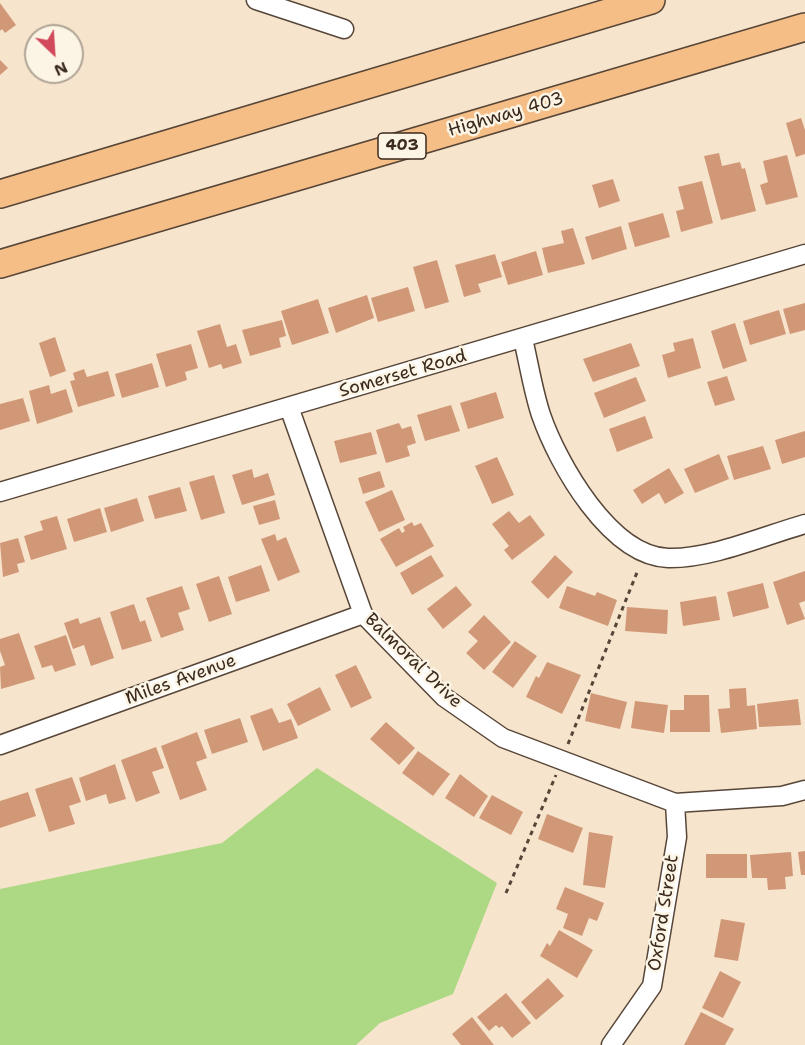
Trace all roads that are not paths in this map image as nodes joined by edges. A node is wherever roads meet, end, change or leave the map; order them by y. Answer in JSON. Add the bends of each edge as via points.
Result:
{"nodes":[{"id":1,"x":256,"y":0,"type":"edge"},
{"id":2,"x":651,"y":0,"type":"edge"},
{"id":3,"x":805,"y":27,"type":"edge"},
{"id":4,"x":344,"y":29,"type":"dead end"},
{"id":5,"x":0,"y":194,"type":"edge"},
{"id":6,"x":805,"y":254,"type":"edge"},
{"id":7,"x":0,"y":264,"type":"edge"},
{"id":8,"x":524,"y":339,"type":"junction"},
{"id":9,"x":289,"y":407,"type":"junction"},
{"id":10,"x":0,"y":492,"type":"edge"},
{"id":11,"x":805,"y":524,"type":"edge"},
{"id":12,"x":363,"y":614,"type":"junction"},
{"id":13,"x":0,"y":745,"type":"edge"},
{"id":14,"x":805,"y":790,"type":"edge"},
{"id":15,"x":675,"y":803,"type":"junction"},
{"id":16,"x":611,"y":1045,"type":"edge"}],
"edges":[{"from":1,"to":4,"type":"street"},
{"from":2,"to":5,"type":"highway"},
{"from":3,"to":7,"type":"highway","name":"Highway 403","number":"403"},
{"from":6,"to":8,"type":"street","name":"Somerset Road"},
{"from":8,"to":9,"type":"street","name":"Somerset Road"},
{"from":8,"to":11,"type":"street","via":[[541,415],[568,474],[588,503],[627,542],[645,554],[690,557]]},
{"from":9,"to":10,"type":"street","name":"Somerset Road"},
{"from":9,"to":12,"type":"street","name":"Balmoral Drive"},
{"from":12,"to":13,"type":"street","name":"Miles Avenue"},
{"from":12,"to":15,"type":"street","name":"Balmoral Drive","via":[[444,697],[503,738]]},
{"from":14,"to":15,"type":"street","name":"Balmoral Drive","via":[[782,796]]},
{"from":15,"to":16,"type":"street","name":"Oxford Street","via":[[677,837],[652,986]]}]}
